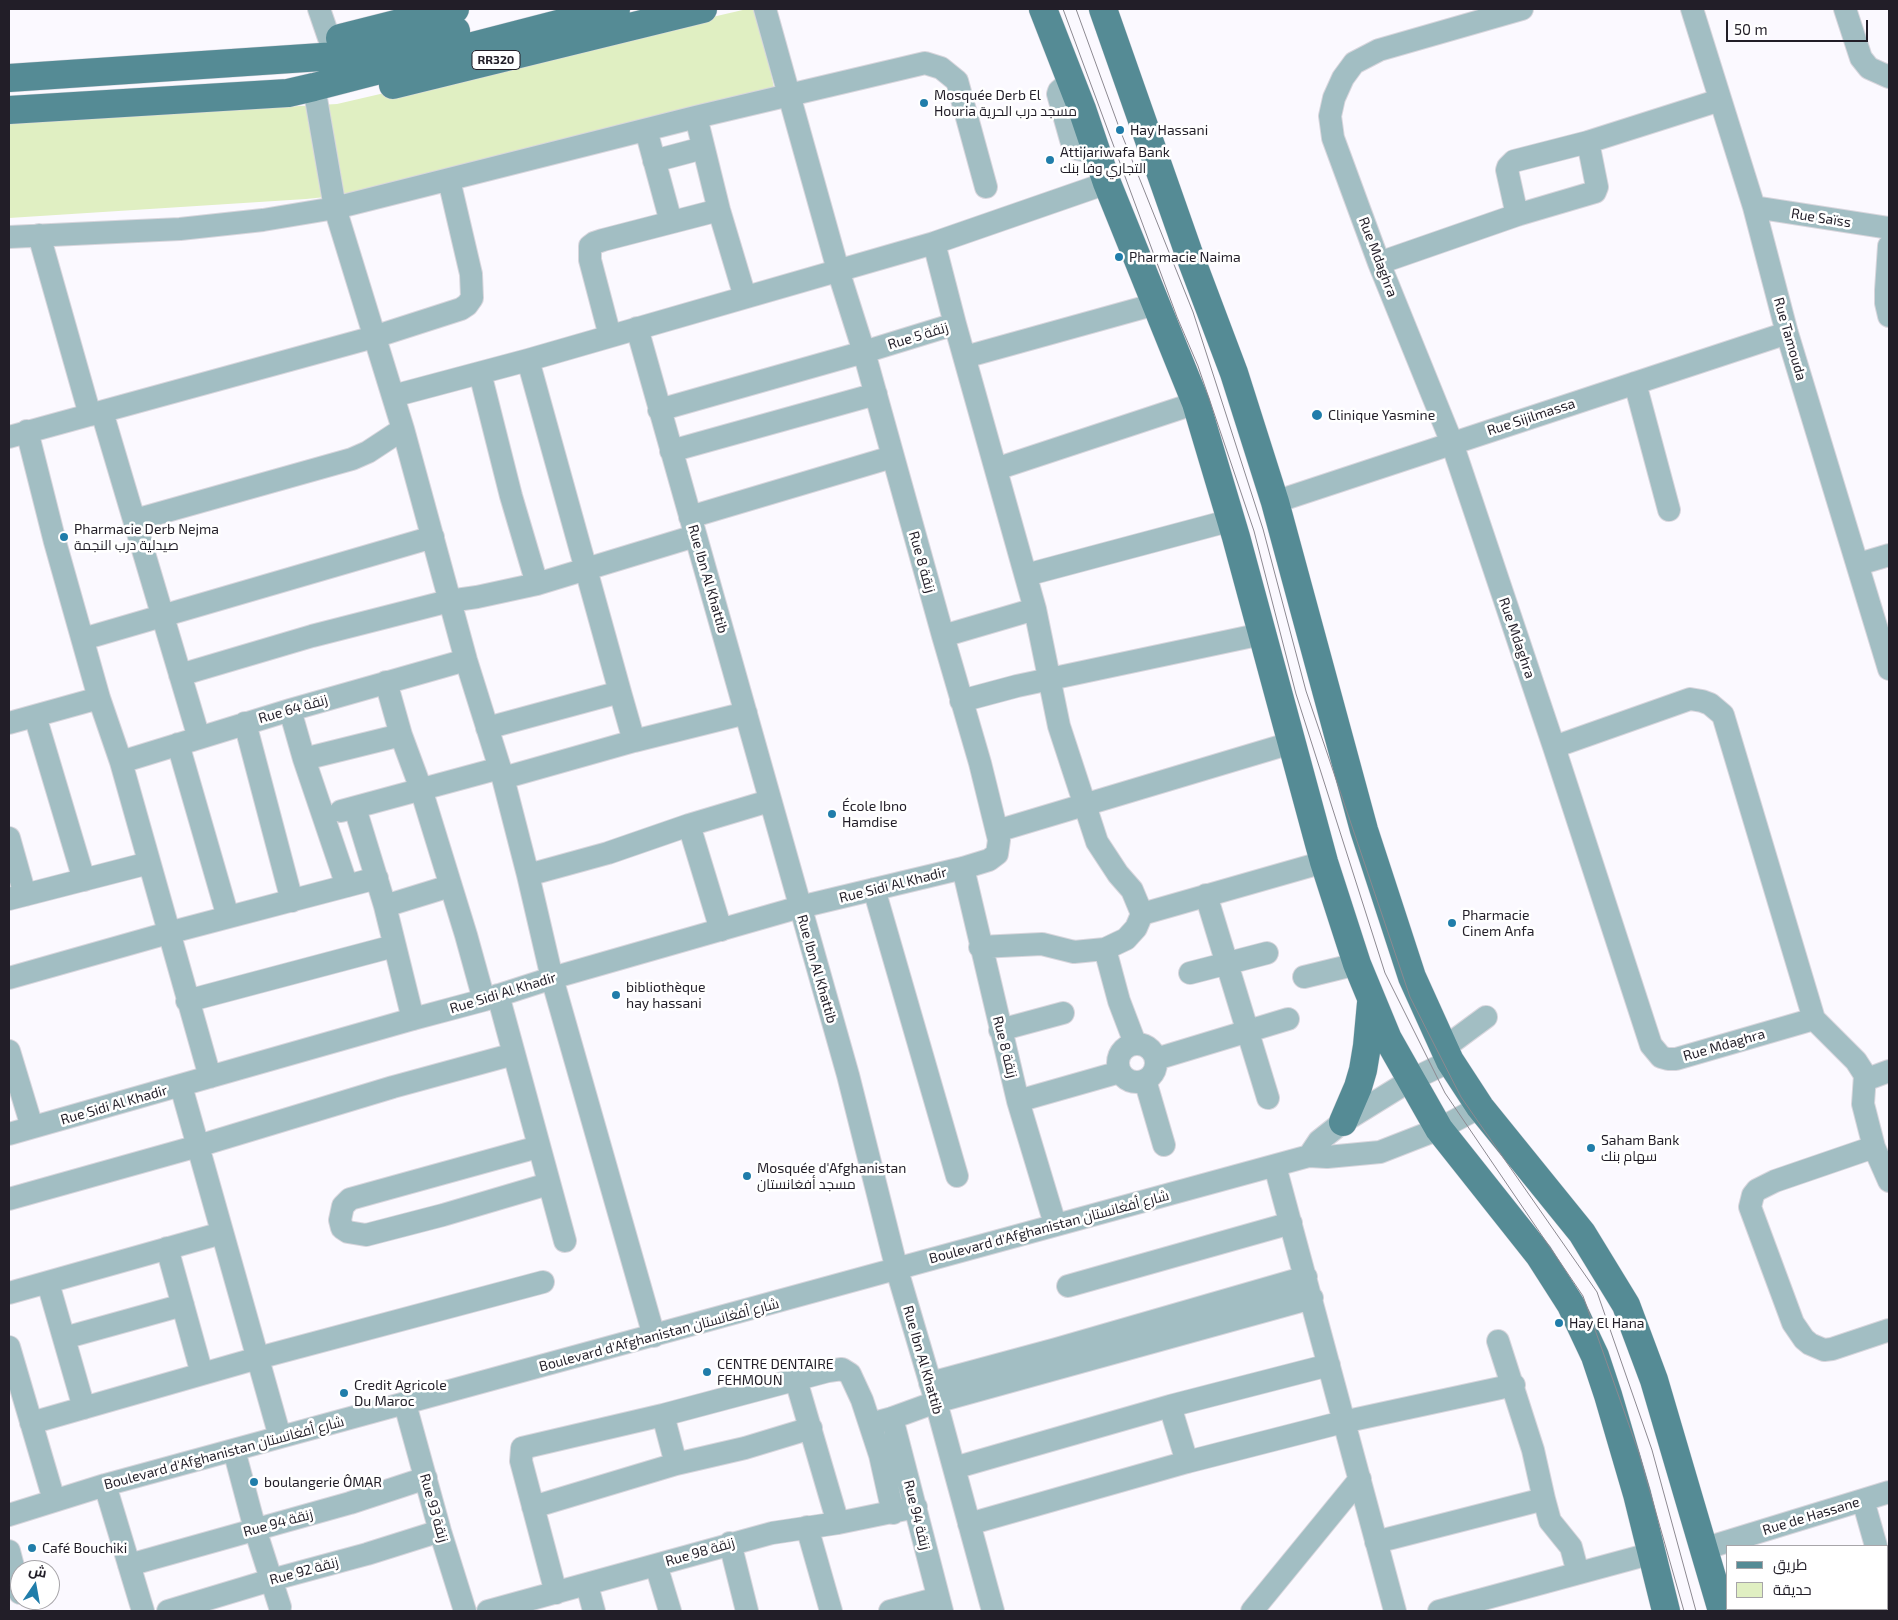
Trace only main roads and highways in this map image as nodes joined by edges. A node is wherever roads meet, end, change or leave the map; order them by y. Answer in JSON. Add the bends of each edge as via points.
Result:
{"nodes":[{"id":1,"x":455,"y":9,"type":"edge"},
{"id":2,"x":543,"y":9,"type":"edge"},
{"id":3,"x":616,"y":9,"type":"edge"},
{"id":4,"x":703,"y":9,"type":"edge"},
{"id":5,"x":1026,"y":9,"type":"edge"},
{"id":6,"x":1043,"y":9,"type":"edge"},
{"id":7,"x":1109,"y":16,"type":"edge"},
{"id":8,"x":1056,"y":46,"type":"junction"},
{"id":9,"x":298,"y":57,"type":"junction"},
{"id":10,"x":9,"y":78,"type":"edge"},
{"id":11,"x":306,"y":92,"type":"junction"},
{"id":12,"x":9,"y":110,"type":"edge"},
{"id":13,"x":1371,"y":1002,"type":"junction"},
{"id":14,"x":1344,"y":1122,"type":"road end"},
{"id":15,"x":1666,"y":1611,"type":"edge"},
{"id":16,"x":1722,"y":1611,"type":"edge"}],
"edges":[{"from":1,"to":9,"type":"main road","via":[[330,41]]},
{"from":2,"to":9,"type":"main road","via":[[381,48],[336,56]]},
{"from":3,"to":11,"type":"main road","number":"RR320","via":[[539,27]]},
{"from":4,"to":11,"type":"main road","number":"RR320","via":[[352,94]]},
{"from":5,"to":8,"type":"main road"},
{"from":6,"to":8,"type":"main road"},
{"from":7,"to":16,"type":"main road","via":[[1188,250],[1234,373],[1275,502],[1364,830],[1412,977],[1447,1054],[1480,1107],[1582,1233],[1626,1305],[1654,1380]]},
{"from":8,"to":13,"type":"main road","via":[[1196,404],[1232,520],[1324,862]]},
{"from":9,"to":10,"type":"main road"},
{"from":11,"to":12,"type":"main road","number":"RR320"},
{"from":13,"to":14,"type":"main road","via":[[1363,1070]]},
{"from":13,"to":15,"type":"main road","via":[[1439,1129],[1539,1255],[1571,1305],[1608,1395]]}]}
